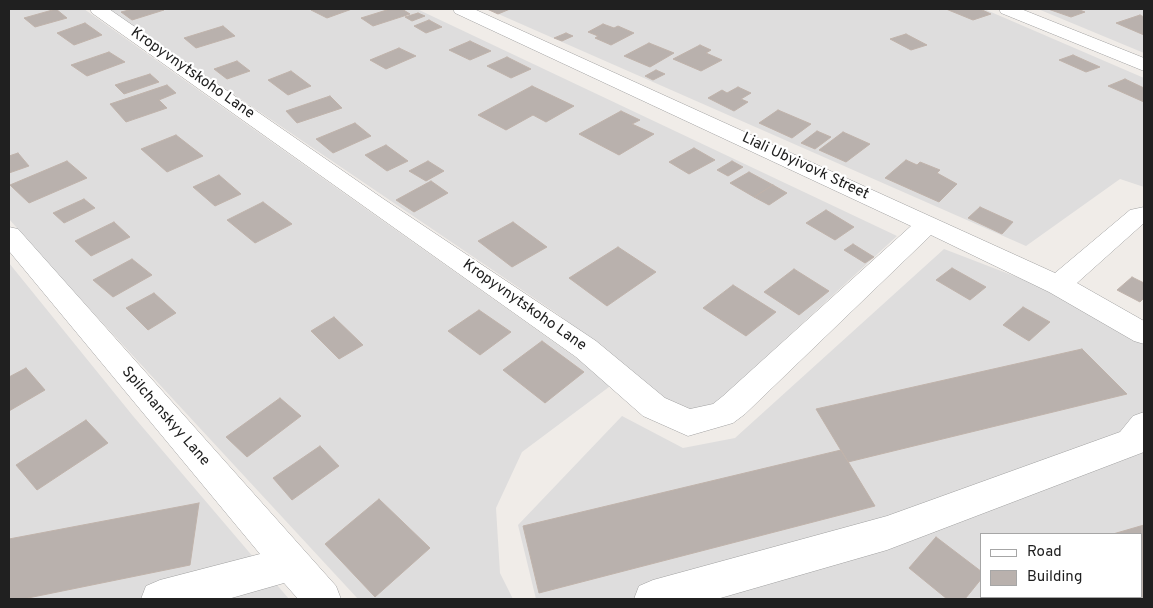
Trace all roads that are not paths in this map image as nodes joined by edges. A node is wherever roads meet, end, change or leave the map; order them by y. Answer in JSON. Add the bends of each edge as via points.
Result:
{"nodes":[{"id":1,"x":98,"y":9,"type":"edge"},
{"id":2,"x":461,"y":9,"type":"edge"},
{"id":3,"x":1008,"y":9,"type":"edge"},
{"id":4,"x":1144,"y":65,"type":"edge"},
{"id":5,"x":1144,"y":214,"type":"edge"},
{"id":6,"x":928,"y":224,"type":"junction"},
{"id":7,"x":9,"y":235,"type":"edge"},
{"id":8,"x":1058,"y":285,"type":"junction"},
{"id":9,"x":1144,"y":334,"type":"edge"},
{"id":10,"x":1144,"y":425,"type":"edge"},
{"id":11,"x":291,"y":564,"type":"junction"},
{"id":12,"x":160,"y":599,"type":"edge"},
{"id":13,"x":322,"y":599,"type":"edge"},
{"id":14,"x":653,"y":599,"type":"edge"}],
"edges":[{"from":1,"to":6,"type":"street","name":"Kropyvnytskoho Lane","via":[[586,349],[654,407],[688,423],[722,414],[734,405]]},
{"from":2,"to":6,"type":"street","name":"Liali Ubyivovk Street"},
{"from":3,"to":4,"type":"street"},
{"from":5,"to":8,"type":"street"},
{"from":6,"to":8,"type":"street","name":"Liali Ubyivovk Street"},
{"from":7,"to":11,"type":"street","name":"Spilchanskyy Lane"},
{"from":8,"to":9,"type":"street","name":"Liali Ubyivovk Street"},
{"from":10,"to":14,"type":"street","via":[[1132,442],[887,533]]},
{"from":11,"to":12,"type":"street"},
{"from":11,"to":13,"type":"street","name":"Spilchanskyy Lane"}]}
